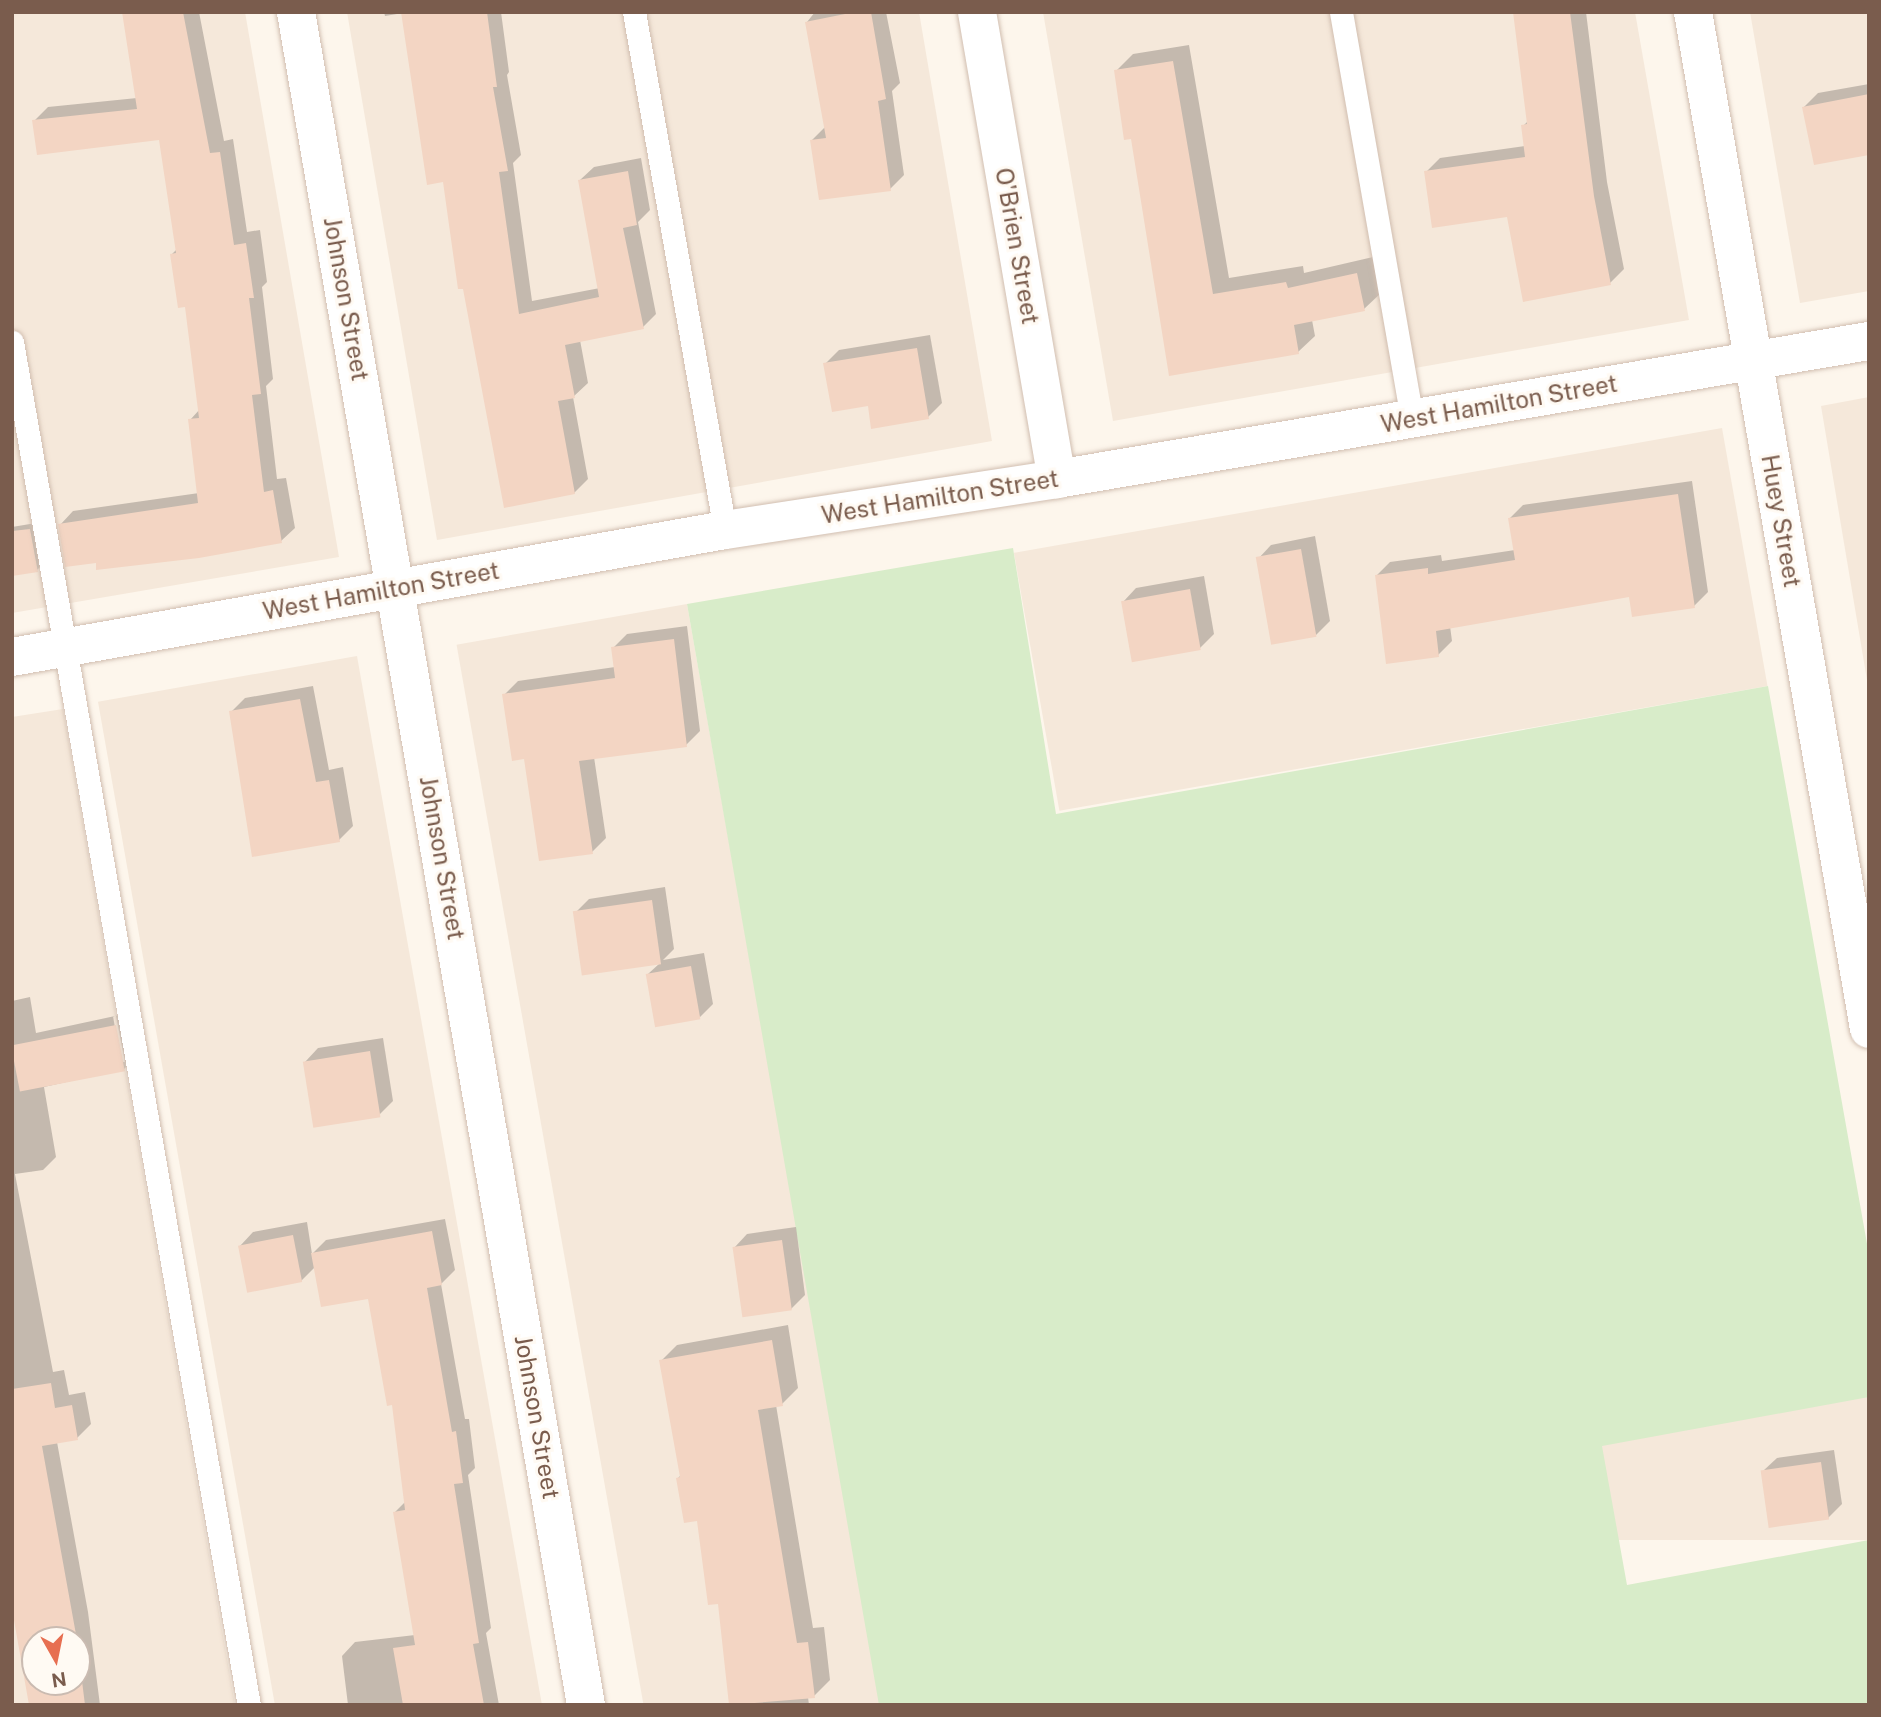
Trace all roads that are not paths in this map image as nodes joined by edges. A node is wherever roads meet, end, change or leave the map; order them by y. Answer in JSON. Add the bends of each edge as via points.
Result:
{"nodes":[{"id":1,"x":296,"y":12,"type":"edge"},
{"id":2,"x":634,"y":12,"type":"edge"},
{"id":3,"x":977,"y":12,"type":"edge"},
{"id":4,"x":1341,"y":12,"type":"edge"},
{"id":5,"x":1693,"y":12,"type":"edge"},
{"id":6,"x":1869,"y":341,"type":"edge"},
{"id":7,"x":12,"y":342,"type":"edge"},
{"id":8,"x":1753,"y":361,"type":"junction"},
{"id":9,"x":1412,"y":419,"type":"junction"},
{"id":10,"x":1057,"y":479,"type":"junction"},
{"id":11,"x":725,"y":530,"type":"junction"},
{"id":12,"x":397,"y":589,"type":"junction"},
{"id":13,"x":64,"y":648,"type":"junction"},
{"id":14,"x":12,"y":657,"type":"edge"},
{"id":15,"x":1869,"y":1029,"type":"edge"},
{"id":16,"x":249,"y":1705,"type":"edge"},
{"id":17,"x":586,"y":1705,"type":"edge"}],
"edges":[{"from":1,"to":12,"type":"street","name":"Johnson Street"},
{"from":2,"to":11,"type":"lane"},
{"from":3,"to":10,"type":"street","name":"O'Brien Street"},
{"from":4,"to":9,"type":"lane"},
{"from":5,"to":8,"type":"street","name":"Huey Street"},
{"from":6,"to":8,"type":"street","name":"West Hamilton Street"},
{"from":7,"to":13,"type":"lane"},
{"from":8,"to":9,"type":"street","name":"West Hamilton Street"},
{"from":8,"to":15,"type":"street","name":"Huey Street"},
{"from":9,"to":10,"type":"street","name":"West Hamilton Street"},
{"from":10,"to":11,"type":"street","name":"West Hamilton Street"},
{"from":11,"to":12,"type":"street","name":"West Hamilton Street"},
{"from":12,"to":13,"type":"street","name":"West Hamilton Street"},
{"from":12,"to":17,"type":"street","name":"Johnson Street"},
{"from":13,"to":14,"type":"street","name":"West Hamilton Street"},
{"from":13,"to":16,"type":"lane"}]}
